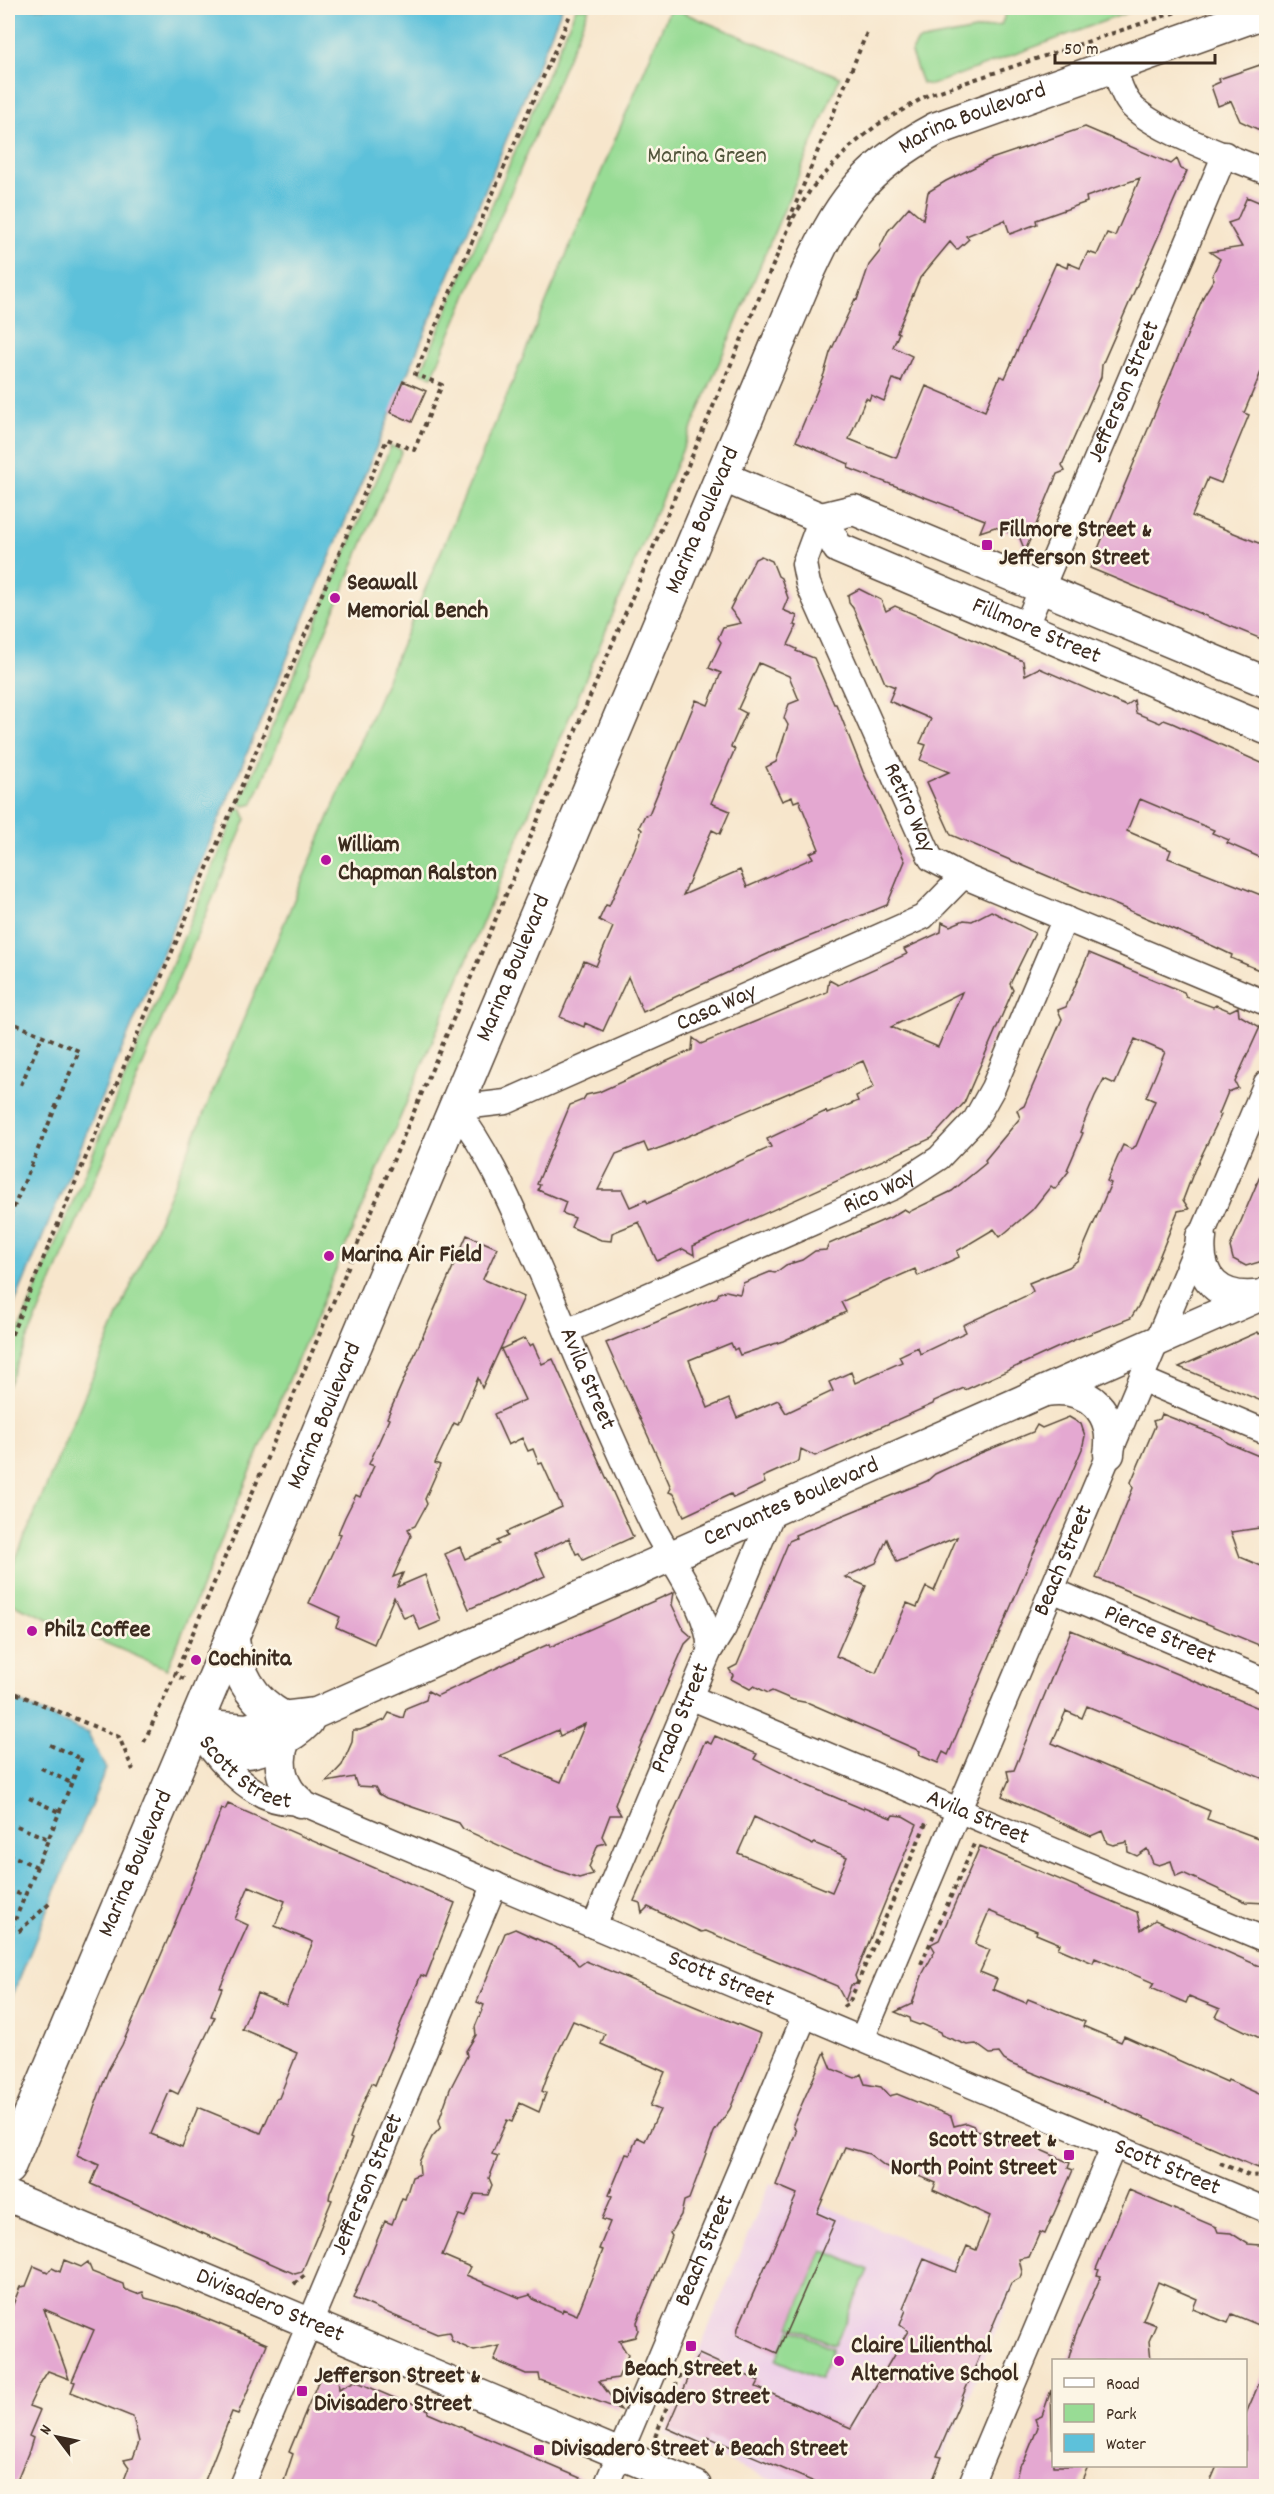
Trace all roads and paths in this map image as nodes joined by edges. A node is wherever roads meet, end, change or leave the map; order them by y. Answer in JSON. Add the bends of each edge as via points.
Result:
{"nodes":[{"id":1,"x":573,"y":8,"type":"edge"},
{"id":2,"x":1165,"y":8,"type":"edge"},
{"id":3,"x":1188,"y":8,"type":"edge"},
{"id":4,"x":1266,"y":11,"type":"edge"},
{"id":5,"x":1167,"y":15,"type":"junction"},
{"id":6,"x":868,"y":30,"type":"dead end"},
{"id":7,"x":1113,"y":65,"type":"junction"},
{"id":8,"x":1225,"y":154,"type":"junction"},
{"id":9,"x":1266,"y":172,"type":"edge"},
{"id":10,"x":782,"y":238,"type":"junction"},
{"id":11,"x":705,"y":422,"type":"junction"},
{"id":12,"x":713,"y":425,"type":"dead end"},
{"id":13,"x":721,"y":476,"type":"junction"},
{"id":14,"x":668,"y":509,"type":"junction"},
{"id":15,"x":676,"y":512,"type":"dead end"},
{"id":16,"x":821,"y":518,"type":"junction"},
{"id":17,"x":1042,"y":587,"type":"junction"},
{"id":18,"x":1025,"y":628,"type":"junction"},
{"id":19,"x":1266,"y":682,"type":"edge"},
{"id":20,"x":1266,"y":729,"type":"edge"},
{"id":21,"x":963,"y":876,"type":"junction"},
{"id":22,"x":1065,"y":918,"type":"junction"},
{"id":23,"x":1266,"y":1003,"type":"edge"},
{"id":24,"x":8,"y":1022,"type":"edge"},
{"id":25,"x":452,"y":1026,"type":"junction"},
{"id":26,"x":458,"y":1029,"type":"dead end"},
{"id":27,"x":42,"y":1036,"type":"junction"},
{"id":28,"x":1266,"y":1083,"type":"edge"},
{"id":29,"x":21,"y":1085,"type":"dead end"},
{"id":30,"x":455,"y":1108,"type":"junction"},
{"id":31,"x":392,"y":1167,"type":"junction"},
{"id":32,"x":399,"y":1170,"type":"dead end"},
{"id":33,"x":8,"y":1221,"type":"edge"},
{"id":34,"x":1201,"y":1238,"type":"junction"},
{"id":35,"x":1264,"y":1294,"type":"edge"},
{"id":36,"x":567,"y":1331,"type":"junction"},
{"id":37,"x":1157,"y":1341,"type":"junction"},
{"id":38,"x":8,"y":1343,"type":"edge"},
{"id":39,"x":1141,"y":1379,"type":"junction"},
{"id":40,"x":1046,"y":1391,"type":"junction"},
{"id":41,"x":1266,"y":1432,"type":"edge"},
{"id":42,"x":1109,"y":1454,"type":"junction"},
{"id":43,"x":773,"y":1512,"type":"junction"},
{"id":44,"x":671,"y":1557,"type":"junction"},
{"id":45,"x":1052,"y":1590,"type":"junction"},
{"id":46,"x":232,"y":1636,"type":"junction"},
{"id":47,"x":709,"y":1652,"type":"junction"},
{"id":48,"x":184,"y":1679,"type":"dead end"},
{"id":49,"x":172,"y":1681,"type":"dead end"},
{"id":50,"x":1266,"y":1681,"type":"edge"},
{"id":51,"x":8,"y":1690,"type":"edge"},
{"id":52,"x":690,"y":1696,"type":"junction"},
{"id":53,"x":194,"y":1725,"type":"junction"},
{"id":54,"x":284,"y":1729,"type":"junction"},
{"id":55,"x":144,"y":1743,"type":"dead end"},
{"id":56,"x":50,"y":1745,"type":"dead end"},
{"id":57,"x":40,"y":1768,"type":"dead end"},
{"id":58,"x":133,"y":1770,"type":"dead end"},
{"id":59,"x":71,"y":1783,"type":"junction"},
{"id":60,"x":29,"y":1798,"type":"dead end"},
{"id":61,"x":300,"y":1802,"type":"junction"},
{"id":62,"x":958,"y":1810,"type":"junction"},
{"id":63,"x":60,"y":1812,"type":"junction"},
{"id":64,"x":928,"y":1817,"type":"dead end"},
{"id":65,"x":17,"y":1826,"type":"dead end"},
{"id":66,"x":977,"y":1838,"type":"dead end"},
{"id":67,"x":48,"y":1839,"type":"junction"},
{"id":68,"x":8,"y":1854,"type":"edge"},
{"id":69,"x":37,"y":1867,"type":"junction"},
{"id":70,"x":495,"y":1884,"type":"junction"},
{"id":71,"x":8,"y":1889,"type":"edge"},
{"id":72,"x":24,"y":1896,"type":"junction"},
{"id":73,"x":50,"y":1904,"type":"dead end"},
{"id":74,"x":8,"y":1918,"type":"edge"},
{"id":75,"x":14,"y":1921,"type":"junction"},
{"id":76,"x":594,"y":1926,"type":"junction"},
{"id":77,"x":10,"y":1930,"type":"junction"},
{"id":78,"x":8,"y":1937,"type":"edge"},
{"id":79,"x":1266,"y":1940,"type":"edge"},
{"id":80,"x":917,"y":1972,"type":"dead end"},
{"id":81,"x":839,"y":2010,"type":"dead end"},
{"id":82,"x":805,"y":2015,"type":"junction"},
{"id":83,"x":862,"y":2039,"type":"junction"},
{"id":84,"x":1114,"y":2145,"type":"junction"},
{"id":85,"x":8,"y":2168,"type":"edge"},
{"id":86,"x":8,"y":2196,"type":"edge"},
{"id":87,"x":1266,"y":2210,"type":"edge"},
{"id":88,"x":310,"y":2324,"type":"junction"},
{"id":89,"x":619,"y":2454,"type":"junction"},
{"id":90,"x":241,"y":2487,"type":"edge"},
{"id":91,"x":606,"y":2487,"type":"edge"},
{"id":92,"x":696,"y":2487,"type":"edge"},
{"id":93,"x":970,"y":2487,"type":"edge"}],
"edges":[{"from":1,"to":38,"type":"path","via":[[415,374],[442,386],[414,450],[387,439]]},
{"from":2,"to":5,"type":"path"},
{"from":3,"to":5,"type":"path"},
{"from":4,"to":7,"type":"main road","name":"Marina Boulevard"},
{"from":5,"to":10,"type":"path","via":[[927,95],[850,147],[812,189]]},
{"from":6,"to":10,"type":"path"},
{"from":7,"to":8,"type":"street","via":[[1134,108],[1166,128]]},
{"from":7,"to":13,"type":"main road","name":"Marina Boulevard","via":[[936,129],[886,161],[853,190],[812,262]]},
{"from":8,"to":9,"type":"street"},
{"from":8,"to":17,"type":"street","name":"Jefferson Street"},
{"from":10,"to":11,"type":"path"},
{"from":11,"to":12,"type":"path"},
{"from":11,"to":14,"type":"path"},
{"from":13,"to":16,"type":"street"},
{"from":13,"to":30,"type":"main road","name":"Marina Boulevard"},
{"from":14,"to":15,"type":"path"},
{"from":14,"to":25,"type":"path"},
{"from":16,"to":17,"type":"street","name":"Fillmore Street","via":[[854,510]]},
{"from":16,"to":18,"type":"street","name":"Fillmore Street","via":[[838,548]]},
{"from":16,"to":21,"type":"street","name":"Retiro Way","via":[[804,564],[808,584],[926,851],[936,864]]},
{"from":17,"to":18,"type":"street","name":"Jefferson Street"},
{"from":17,"to":19,"type":"street","name":"Fillmore Street"},
{"from":18,"to":20,"type":"street","name":"Fillmore Street"},
{"from":21,"to":22,"type":"street","name":"Retiro Way"},
{"from":21,"to":30,"type":"street","name":"Casa Way","via":[[923,917],[506,1102]]},
{"from":22,"to":23,"type":"street","name":"Retiro Way"},
{"from":22,"to":36,"type":"street","name":"Rico Way","via":[[985,1105],[964,1134],[939,1158],[894,1186]]},
{"from":24,"to":27,"type":"path"},
{"from":25,"to":26,"type":"path"},
{"from":25,"to":31,"type":"path"},
{"from":27,"to":29,"type":"path"},
{"from":27,"to":33,"type":"path","via":[[78,1051]]},
{"from":28,"to":34,"type":"street","name":"Beach Street"},
{"from":30,"to":36,"type":"street","name":"Avila Street","via":[[495,1170]]},
{"from":30,"to":46,"type":"main road","name":"Marina Boulevard"},
{"from":31,"to":32,"type":"path"},
{"from":31,"to":48,"type":"path","via":[[175,1676]]},
{"from":34,"to":35,"type":"street","via":[[1201,1263],[1213,1284],[1234,1296]]},
{"from":34,"to":37,"type":"street","name":"Beach Street"},
{"from":35,"to":37,"type":"street","name":"Cervantes Boulevard"},
{"from":36,"to":44,"type":"street","name":"Avila Street","via":[[652,1525]]},
{"from":37,"to":39,"type":"street","name":"Beach Street"},
{"from":37,"to":40,"type":"street","name":"Cervantes Boulevard"},
{"from":39,"to":41,"type":"street"},
{"from":39,"to":42,"type":"street","name":"Beach Street"},
{"from":40,"to":42,"type":"street","via":[[1073,1390],[1087,1396],[1109,1426]]},
{"from":40,"to":43,"type":"street","name":"Cervantes Boulevard"},
{"from":42,"to":45,"type":"street","name":"Beach Street"},
{"from":43,"to":44,"type":"street","name":"Cervantes Boulevard"},
{"from":43,"to":47,"type":"street","name":"Prado Street","via":[[724,1628]]},
{"from":44,"to":47,"type":"street","name":"Avila Street","via":[[707,1630]]},
{"from":44,"to":54,"type":"street","name":"Cervantes Boulevard"},
{"from":45,"to":50,"type":"street","name":"Pierce Street"},
{"from":45,"to":62,"type":"street","name":"Beach Street"},
{"from":46,"to":53,"type":"main road","name":"Marina Boulevard"},
{"from":46,"to":54,"type":"main road","via":[[237,1665],[249,1689]]},
{"from":47,"to":52,"type":"street","name":"Prado Street"},
{"from":49,"to":55,"type":"path"},
{"from":51,"to":58,"type":"path","via":[[119,1737]]},
{"from":52,"to":62,"type":"street","name":"Avila Street"},
{"from":52,"to":76,"type":"street","name":"Prado Street"},
{"from":53,"to":54,"type":"street","name":"Cervantes Boulevard","via":[[230,1752],[240,1754],[251,1753]]},
{"from":53,"to":61,"type":"street","name":"Scott Street","via":[[240,1780],[279,1802]]},
{"from":53,"to":85,"type":"main road","name":"Marina Boulevard"},
{"from":54,"to":61,"type":"street","via":[[283,1781]]},
{"from":56,"to":59,"type":"path","via":[[82,1757]]},
{"from":57,"to":59,"type":"path"},
{"from":59,"to":63,"type":"path"},
{"from":60,"to":63,"type":"path"},
{"from":61,"to":70,"type":"street","name":"Scott Street"},
{"from":62,"to":79,"type":"street","name":"Avila Street"},
{"from":62,"to":83,"type":"street","name":"Beach Street"},
{"from":63,"to":67,"type":"path"},
{"from":64,"to":81,"type":"path","via":[[849,2003]]},
{"from":65,"to":67,"type":"path"},
{"from":66,"to":80,"type":"path"},
{"from":67,"to":69,"type":"path"},
{"from":68,"to":69,"type":"path"},
{"from":69,"to":72,"type":"path"},
{"from":70,"to":76,"type":"street","name":"Scott Street"},
{"from":70,"to":88,"type":"street","name":"Jefferson Street"},
{"from":71,"to":72,"type":"path"},
{"from":72,"to":75,"type":"path"},
{"from":73,"to":77,"type":"path","via":[[19,1931]]},
{"from":74,"to":75,"type":"path"},
{"from":75,"to":77,"type":"path"},
{"from":76,"to":82,"type":"street","name":"Scott Street"},
{"from":77,"to":78,"type":"path"},
{"from":82,"to":83,"type":"street","name":"Scott Street"},
{"from":82,"to":89,"type":"street","name":"Beach Street"},
{"from":83,"to":84,"type":"street","name":"Scott Street"},
{"from":84,"to":87,"type":"street","name":"Scott Street"},
{"from":84,"to":93,"type":"street"},
{"from":86,"to":88,"type":"street","name":"Divisadero Street"},
{"from":88,"to":89,"type":"street","name":"Divisadero Street"},
{"from":88,"to":90,"type":"street","name":"Jefferson Street"},
{"from":89,"to":91,"type":"street","name":"Beach Street"},
{"from":89,"to":92,"type":"street","name":"Divisadero Street"}]}
